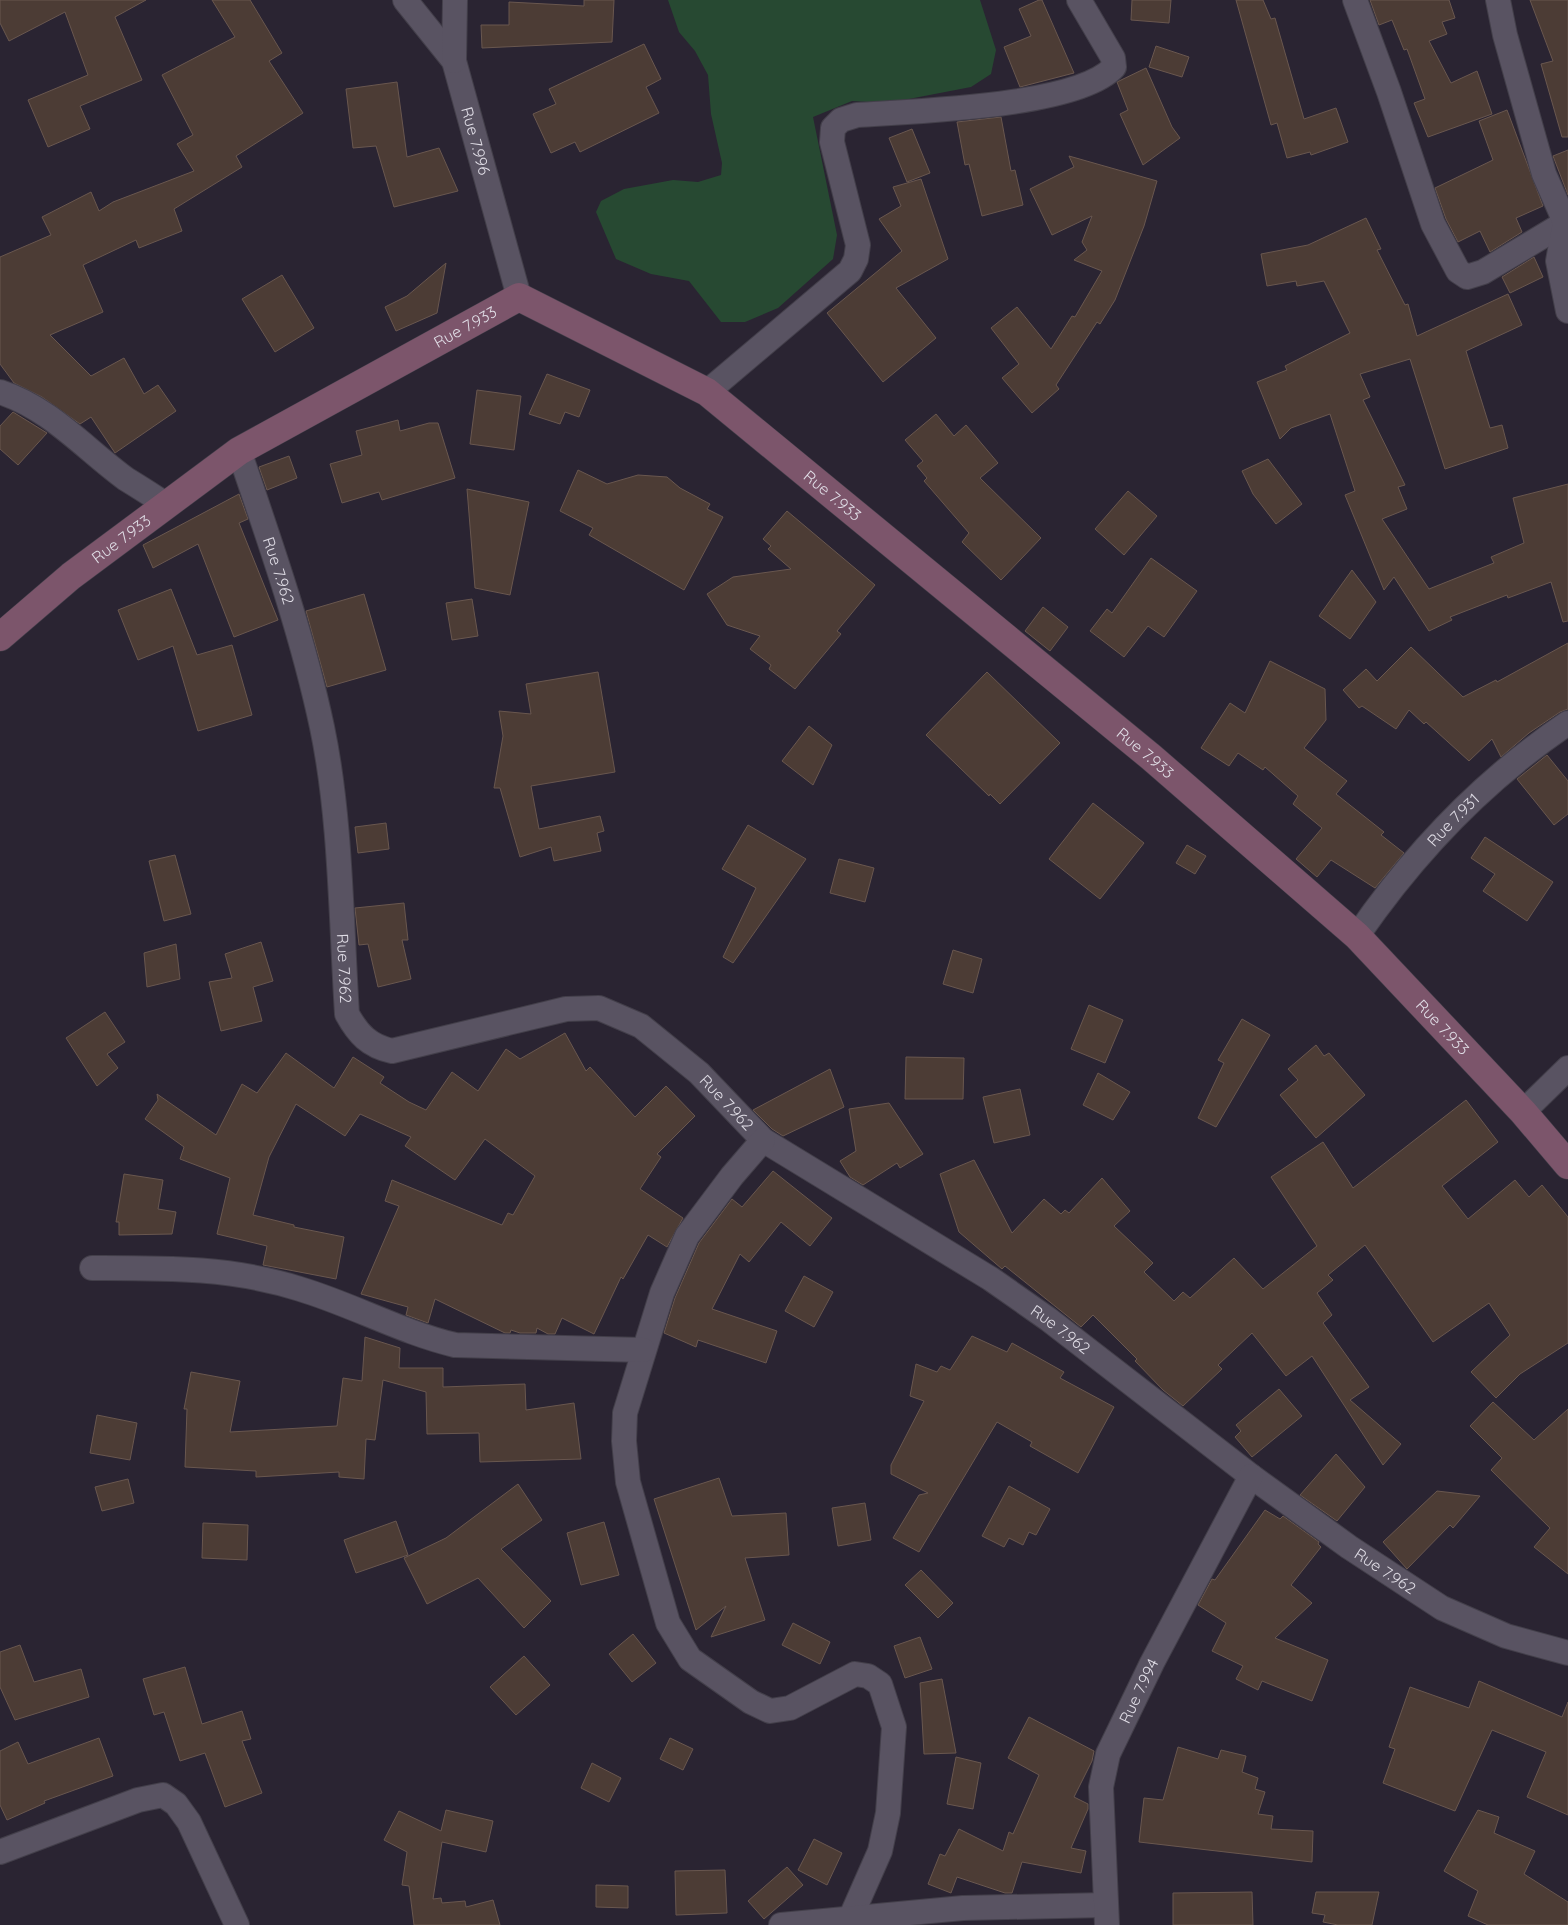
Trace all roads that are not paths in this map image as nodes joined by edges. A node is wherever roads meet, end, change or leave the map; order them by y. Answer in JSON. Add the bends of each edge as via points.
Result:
{"nodes":[{"id":1,"x":405,"y":0,"type":"edge"},
{"id":2,"x":455,"y":0,"type":"edge"},
{"id":3,"x":1079,"y":0,"type":"edge"},
{"id":4,"x":1356,"y":0,"type":"edge"},
{"id":5,"x":1498,"y":0,"type":"edge"},
{"id":6,"x":454,"y":61,"type":"junction"},
{"id":7,"x":1567,"y":221,"type":"edge"},
{"id":8,"x":520,"y":297,"type":"junction"},
{"id":9,"x":1568,"y":311,"type":"edge"},
{"id":10,"x":0,"y":392,"type":"edge"},
{"id":11,"x":707,"y":392,"type":"junction"},
{"id":12,"x":239,"y":451,"type":"junction"},
{"id":13,"x":165,"y":504,"type":"junction"},
{"id":14,"x":0,"y":637,"type":"edge"},
{"id":15,"x":1568,"y":723,"type":"edge"},
{"id":16,"x":1357,"y":936,"type":"junction"},
{"id":17,"x":1568,"y":1068,"type":"edge"},
{"id":18,"x":1523,"y":1112,"type":"junction"},
{"id":19,"x":763,"y":1140,"type":"junction"},
{"id":20,"x":1568,"y":1165,"type":"edge"},
{"id":21,"x":92,"y":1268,"type":"dead end"},
{"id":22,"x":644,"y":1350,"type":"junction"},
{"id":23,"x":1251,"y":1476,"type":"junction"},
{"id":24,"x":1568,"y":1653,"type":"edge"},
{"id":25,"x":0,"y":1852,"type":"edge"},
{"id":26,"x":1107,"y":1915,"type":"edge"},
{"id":27,"x":850,"y":1919,"type":"junction"},
{"id":28,"x":237,"y":1925,"type":"edge"},
{"id":29,"x":781,"y":1925,"type":"edge"}],
"edges":[{"from":1,"to":6,"type":"street","name":"Rue 7.996"},
{"from":2,"to":6,"type":"street"},
{"from":3,"to":11,"type":"street","via":[[1114,58],[1114,67],[1108,74],[1072,90],[1038,99],[857,116],[841,120],[833,128],[832,142],[858,245],[856,259],[850,271]]},
{"from":4,"to":7,"type":"street","via":[[1433,224],[1458,271],[1467,277],[1483,272]]},
{"from":5,"to":7,"type":"street","via":[[1544,174]]},
{"from":6,"to":8,"type":"street","name":"Rue 7.996"},
{"from":7,"to":9,"type":"street","via":[[1558,261]]},
{"from":8,"to":11,"type":"street","name":"Rue 7.933"},
{"from":8,"to":12,"type":"street","name":"Rue 7.933"},
{"from":10,"to":13,"type":"street","via":[[46,415],[126,478]]},
{"from":11,"to":16,"type":"street","name":"Rue 7.933","via":[[1151,757]]},
{"from":12,"to":13,"type":"street","name":"Rue 7.933"},
{"from":12,"to":19,"type":"street","name":"Rue 7.962","via":[[278,565],[322,728],[332,791],[347,1014],[358,1034],[378,1048],[392,1051],[566,1009],[599,1008],[641,1026],[678,1054]]},
{"from":13,"to":14,"type":"street","name":"Rue 7.933","via":[[71,576]]},
{"from":15,"to":16,"type":"street","name":"Rue 7.931","via":[[1491,782],[1438,834]]},
{"from":16,"to":18,"type":"street","name":"Rue 7.933"},
{"from":17,"to":18,"type":"street"},
{"from":18,"to":20,"type":"street","name":"Rue 7.933"},
{"from":19,"to":22,"type":"street","via":[[687,1236],[662,1293]]},
{"from":19,"to":23,"type":"street","name":"Rue 7.962","via":[[991,1279],[1048,1319]]},
{"from":21,"to":22,"type":"street","via":[[174,1268],[254,1277],[301,1289],[455,1345]]},
{"from":22,"to":27,"type":"street","via":[[625,1413],[628,1482],[668,1623],[690,1659],[751,1702],[770,1711],[790,1708],[855,1674],[868,1676],[880,1684],[888,1705],[894,1727],[888,1813],[880,1850]]},
{"from":23,"to":24,"type":"street","name":"Rue 7.962","via":[[1442,1608],[1506,1636]]},
{"from":23,"to":26,"type":"street","name":"Rue 7.994","via":[[1108,1754],[1101,1787]]},
{"from":25,"to":28,"type":"street","via":[[138,1800],[163,1795],[176,1804],[189,1822]]},
{"from":26,"to":27,"type":"street","via":[[963,1908]]},
{"from":27,"to":29,"type":"street"}]}
